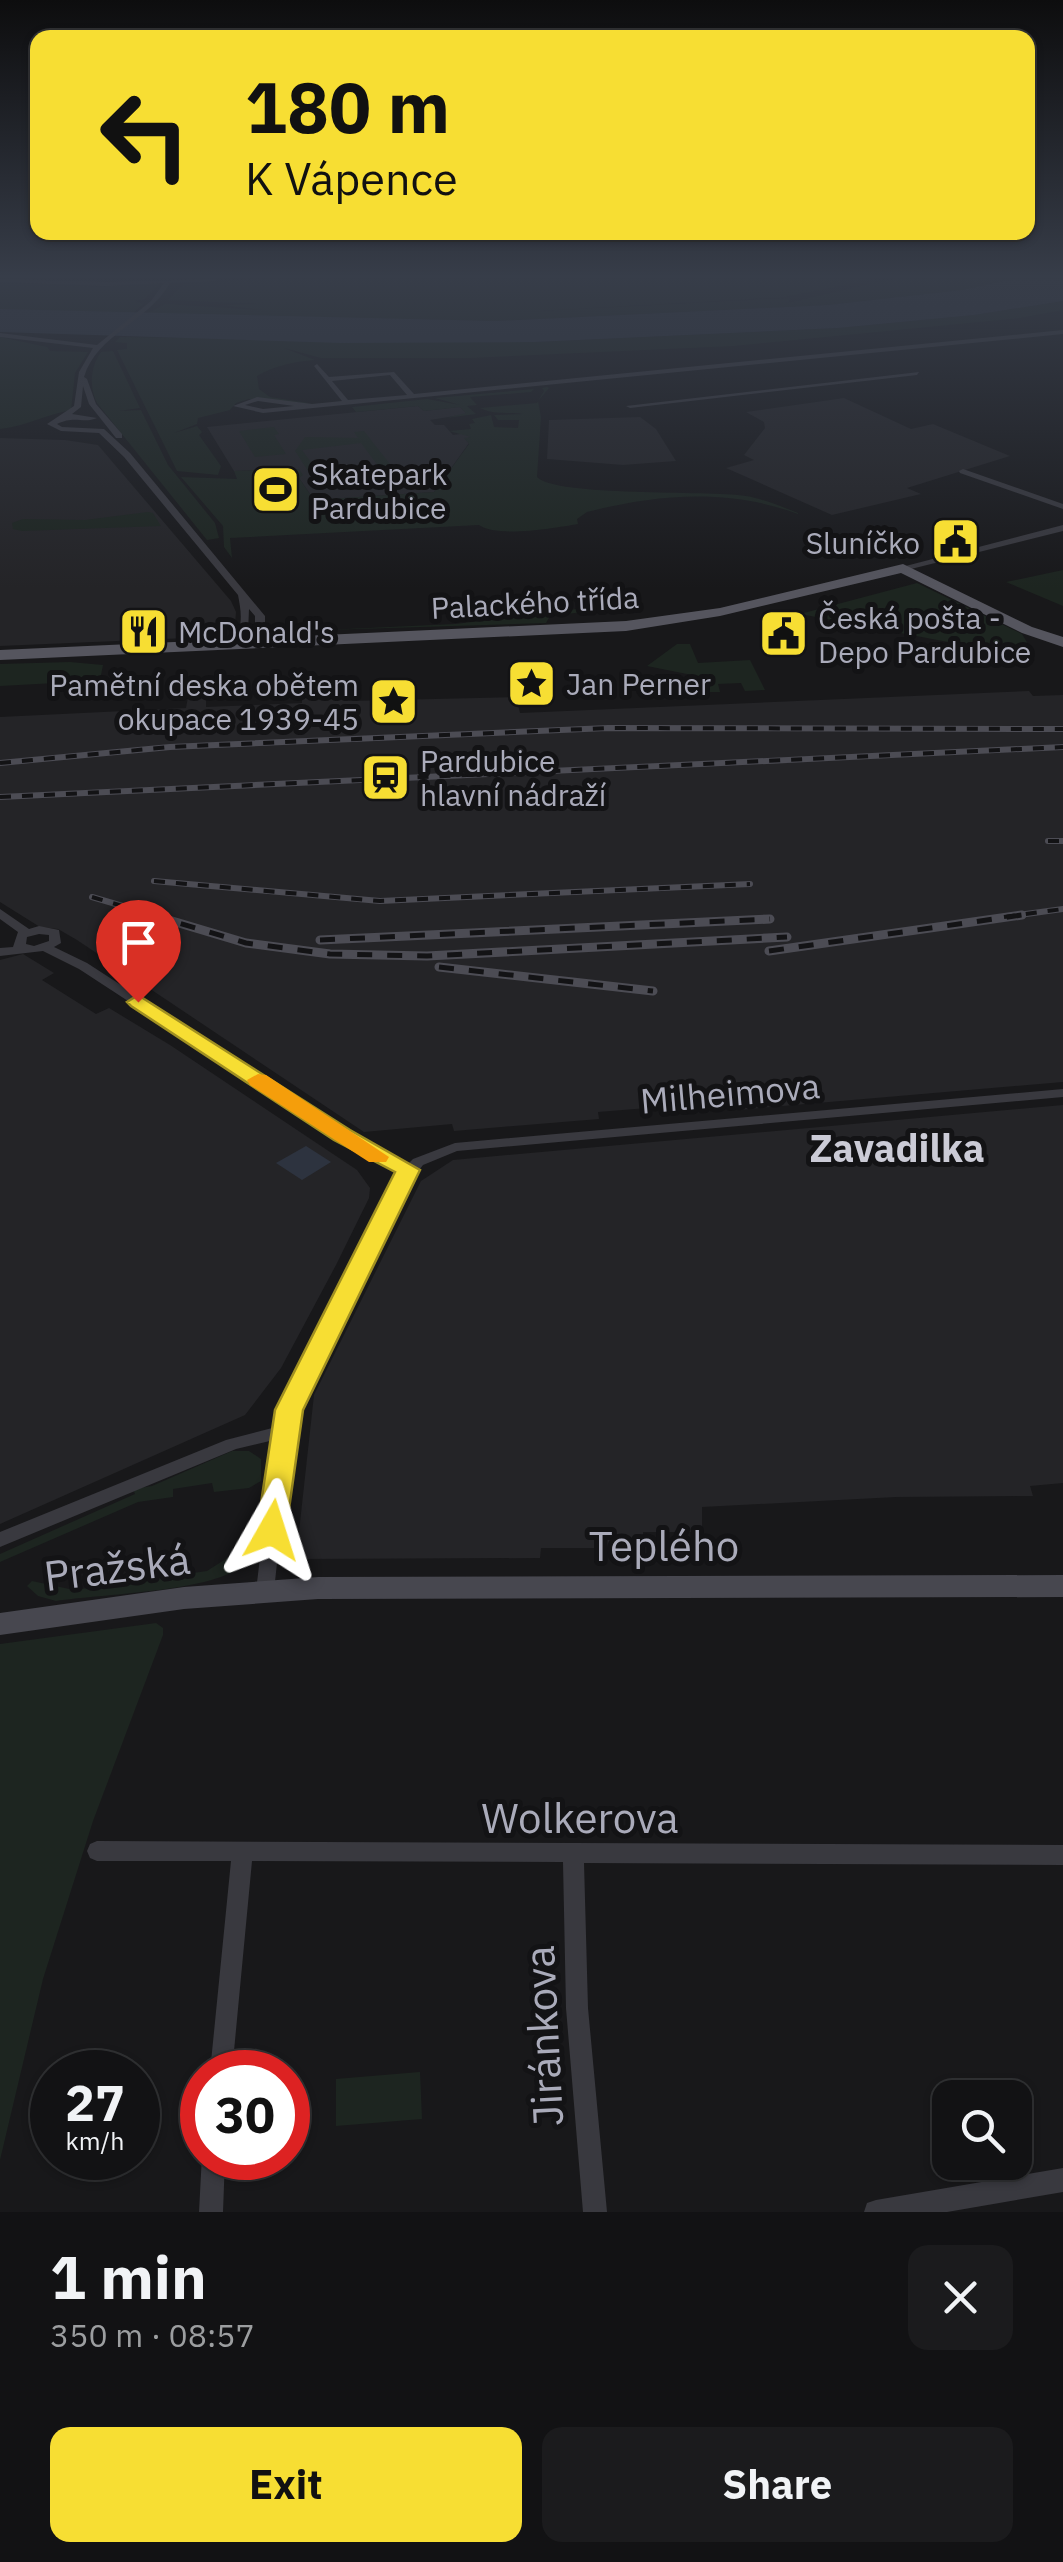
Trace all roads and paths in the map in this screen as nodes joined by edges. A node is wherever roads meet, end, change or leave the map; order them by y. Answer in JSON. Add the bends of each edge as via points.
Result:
{"nodes":[{"id":1,"x":85,"y":382,"type":"edge"},
{"id":2,"x":330,"y":382,"type":"edge"},
{"id":3,"x":400,"y":382,"type":"edge"},
{"id":4,"x":552,"y":382,"type":"edge"},
{"id":5,"x":838,"y":382,"type":"edge"},
{"id":6,"x":80,"y":384,"type":"joint"},
{"id":7,"x":412,"y":396,"type":"junction"},
{"id":8,"x":346,"y":402,"type":"junction"},
{"id":9,"x":312,"y":406,"type":"junction"},
{"id":10,"x":630,"y":406,"type":"dead end"},
{"id":11,"x":64,"y":416,"type":"junction"},
{"id":12,"x":94,"y":419,"type":"junction"},
{"id":13,"x":79,"y":428,"type":"junction"},
{"id":14,"x":127,"y":455,"type":"junction"},
{"id":15,"x":963,"y":471,"type":"dead end"},
{"id":16,"x":1063,"y":508,"type":"edge"},
{"id":17,"x":1063,"y":528,"type":"edge"},
{"id":18,"x":903,"y":568,"type":"junction"},
{"id":19,"x":241,"y":594,"type":"junction"},
{"id":20,"x":253,"y":637,"type":"junction"},
{"id":21,"x":1063,"y":642,"type":"edge"},
{"id":22,"x":0,"y":655,"type":"edge"},
{"id":23,"x":0,"y":913,"type":"edge"},
{"id":24,"x":23,"y":942,"type":"junction"},
{"id":25,"x":55,"y":949,"type":"junction"},
{"id":26,"x":2,"y":952,"type":"edge"},
{"id":27,"x":1063,"y":1093,"type":"edge"},
{"id":28,"x":408,"y":1170,"type":"junction"},
{"id":29,"x":283,"y":1432,"type":"junction"},
{"id":30,"x":0,"y":1540,"type":"edge"},
{"id":31,"x":1063,"y":1586,"type":"edge"},
{"id":32,"x":264,"y":1591,"type":"junction"},
{"id":33,"x":0,"y":1624,"type":"edge"},
{"id":34,"x":98,"y":1850,"type":"dead end"},
{"id":35,"x":242,"y":1854,"type":"junction"},
{"id":36,"x":573,"y":1855,"type":"junction"},
{"id":37,"x":1063,"y":1855,"type":"edge"},
{"id":38,"x":223,"y":2050,"type":"edge"},
{"id":39,"x":212,"y":2180,"type":"edge"},
{"id":40,"x":1063,"y":2180,"type":"edge"},
{"id":41,"x":211,"y":2212,"type":"edge"},
{"id":42,"x":595,"y":2212,"type":"edge"},
{"id":43,"x":876,"y":2212,"type":"edge"}],
"edges":[{"from":1,"to":14,"type":"street"},
{"from":2,"to":8,"type":"street"},
{"from":3,"to":7,"type":"street"},
{"from":4,"to":7,"type":"street"},
{"from":5,"to":10,"type":"street"},
{"from":6,"to":11,"type":"street","via":[[76,409]]},
{"from":6,"to":12,"type":"street"},
{"from":7,"to":8,"type":"street"},
{"from":8,"to":9,"type":"street"},
{"from":9,"to":9,"type":"street","via":[[257,399],[238,406],[255,411]]},
{"from":11,"to":12,"type":"street"},
{"from":11,"to":13,"type":"street","via":[[51,425]]},
{"from":12,"to":13,"type":"street"},
{"from":12,"to":14,"type":"street"},
{"from":13,"to":14,"type":"street","via":[[106,433]]},
{"from":14,"to":19,"type":"street"},
{"from":15,"to":16,"type":"street"},
{"from":17,"to":18,"type":"street","name":"Palackého třída"},
{"from":18,"to":20,"type":"main road","name":"Palackého třída","via":[[649,624],[286,642]]},
{"from":18,"to":21,"type":"main road"},
{"from":19,"to":20,"type":"street"},
{"from":19,"to":20,"type":"street","via":[[260,616]]},
{"from":20,"to":22,"type":"main road","name":"Palackého třída","via":[[220,646]]},
{"from":23,"to":24,"type":"street"},
{"from":24,"to":25,"type":"street"},
{"from":24,"to":25,"type":"street","via":[[51,931],[58,936]]},
{"from":24,"to":26,"type":"street"},
{"from":25,"to":28,"type":"street","via":[[342,1135]]},
{"from":27,"to":28,"type":"street","name":"Milheimova","via":[[455,1148]]},
{"from":28,"to":29,"type":"street"},
{"from":29,"to":30,"type":"street","name":"Pražská","via":[[232,1444]]},
{"from":29,"to":32,"type":"street"},
{"from":31,"to":32,"type":"main road","name":"Teplého"},
{"from":32,"to":33,"type":"main road","name":"Pražská"},
{"from":34,"to":35,"type":"street","name":"Wolkerova"},
{"from":35,"to":36,"type":"street","name":"Wolkerova"},
{"from":35,"to":38,"type":"street"},
{"from":36,"to":37,"type":"street","name":"Wolkerova"},
{"from":36,"to":42,"type":"street","name":"Jiránkova","via":[[577,2008]]},
{"from":39,"to":41,"type":"street"},
{"from":40,"to":43,"type":"street"}]}
